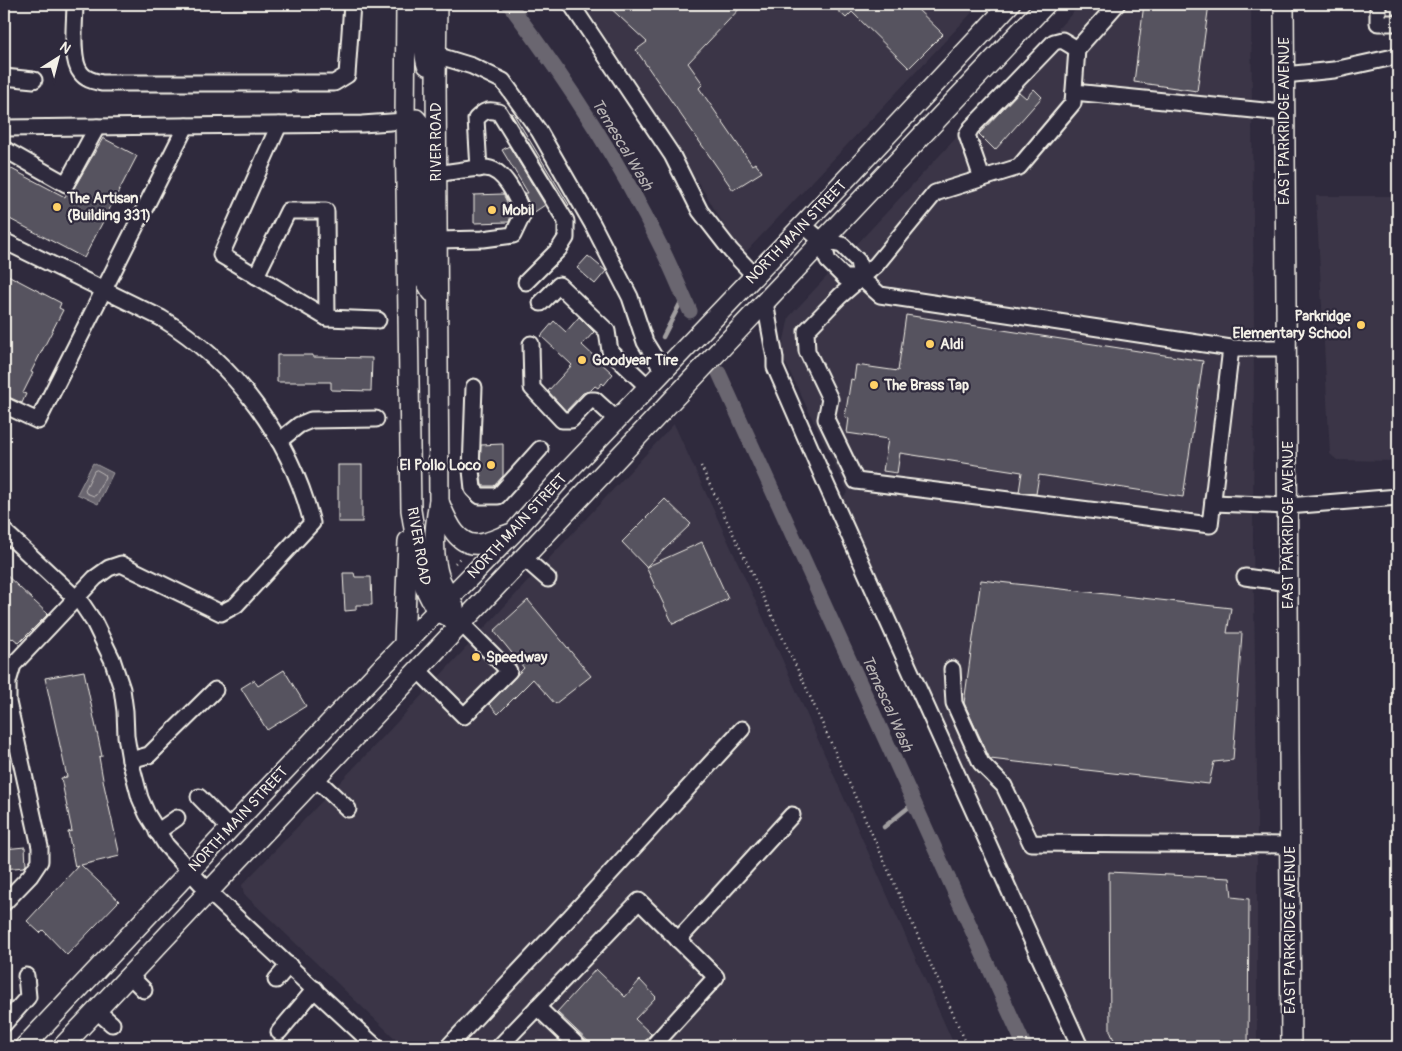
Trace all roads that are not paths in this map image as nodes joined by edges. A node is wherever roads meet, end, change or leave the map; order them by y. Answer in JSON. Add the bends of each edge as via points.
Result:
{"nodes":[{"id":1,"x":75,"y":4,"type":"edge"},
{"id":2,"x":352,"y":4,"type":"edge"},
{"id":3,"x":406,"y":4,"type":"edge"},
{"id":4,"x":418,"y":4,"type":"edge"},
{"id":5,"x":438,"y":4,"type":"edge"},
{"id":6,"x":571,"y":4,"type":"edge"},
{"id":7,"x":1010,"y":4,"type":"edge"},
{"id":8,"x":1046,"y":4,"type":"edge"},
{"id":9,"x":1117,"y":4,"type":"edge"},
{"id":10,"x":1284,"y":4,"type":"edge"},
{"id":11,"x":1378,"y":4,"type":"edge"},
{"id":12,"x":1398,"y":23,"type":"edge"},
{"id":13,"x":1077,"y":48,"type":"junction"},
{"id":14,"x":436,"y":55,"type":"junction"},
{"id":15,"x":1398,"y":56,"type":"edge"},
{"id":16,"x":1284,"y":75,"type":"junction"},
{"id":17,"x":4,"y":77,"type":"edge"},
{"id":18,"x":34,"y":80,"type":"dead end"},
{"id":19,"x":436,"y":81,"type":"junction"},
{"id":20,"x":1074,"y":92,"type":"junction"},
{"id":21,"x":1284,"y":113,"type":"junction"},
{"id":22,"x":405,"y":121,"type":"junction"},
{"id":23,"x":278,"y":125,"type":"junction"},
{"id":24,"x":186,"y":126,"type":"junction"},
{"id":25,"x":97,"y":127,"type":"junction"},
{"id":26,"x":4,"y":128,"type":"edge"},
{"id":27,"x":4,"y":149,"type":"edge"},
{"id":28,"x":479,"y":168,"type":"junction"},
{"id":29,"x":436,"y":174,"type":"junction"},
{"id":30,"x":982,"y":178,"type":"junction"},
{"id":31,"x":803,"y":225,"type":"junction"},
{"id":32,"x":437,"y":240,"type":"junction"},
{"id":33,"x":4,"y":241,"type":"edge"},
{"id":34,"x":822,"y":241,"type":"junction"},
{"id":35,"x":256,"y":276,"type":"junction"},
{"id":36,"x":861,"y":278,"type":"junction"},
{"id":37,"x":526,"y":282,"type":"dead end"},
{"id":38,"x":748,"y":282,"type":"junction"},
{"id":39,"x":104,"y":290,"type":"junction"},
{"id":40,"x":436,"y":300,"type":"junction"},
{"id":41,"x":542,"y":303,"type":"dead end"},
{"id":42,"x":763,"y":304,"type":"junction"},
{"id":43,"x":326,"y":318,"type":"junction"},
{"id":44,"x":378,"y":320,"type":"dead end"},
{"id":45,"x":531,"y":344,"type":"dead end"},
{"id":46,"x":1232,"y":348,"type":"junction"},
{"id":47,"x":1286,"y":348,"type":"junction"},
{"id":48,"x":657,"y":378,"type":"junction"},
{"id":49,"x":474,"y":387,"type":"dead end"},
{"id":50,"x":4,"y":405,"type":"edge"},
{"id":51,"x":376,"y":419,"type":"dead end"},
{"id":52,"x":617,"y":420,"type":"junction"},
{"id":53,"x":279,"y":441,"type":"junction"},
{"id":54,"x":540,"y":449,"type":"dead end"},
{"id":55,"x":1398,"y":497,"type":"edge"},
{"id":56,"x":439,"y":500,"type":"junction"},
{"id":57,"x":1212,"y":502,"type":"junction"},
{"id":58,"x":1288,"y":506,"type":"junction"},
{"id":59,"x":411,"y":510,"type":"junction"},
{"id":60,"x":4,"y":531,"type":"edge"},
{"id":61,"x":513,"y":533,"type":"junction"},
{"id":62,"x":524,"y":558,"type":"junction"},
{"id":63,"x":1245,"y":577,"type":"dead end"},
{"id":64,"x":548,"y":579,"type":"dead end"},
{"id":65,"x":1288,"y":583,"type":"junction"},
{"id":66,"x":450,"y":596,"type":"junction"},
{"id":67,"x":76,"y":599,"type":"junction"},
{"id":68,"x":436,"y":610,"type":"junction"},
{"id":69,"x":462,"y":624,"type":"junction"},
{"id":70,"x":404,"y":644,"type":"junction"},
{"id":71,"x":952,"y":669,"type":"dead end"},
{"id":72,"x":418,"y":670,"type":"junction"},
{"id":73,"x":215,"y":690,"type":"dead end"},
{"id":74,"x":742,"y":729,"type":"dead end"},
{"id":75,"x":130,"y":760,"type":"junction"},
{"id":76,"x":315,"y":778,"type":"junction"},
{"id":77,"x":199,"y":797,"type":"dead end"},
{"id":78,"x":348,"y":809,"type":"dead end"},
{"id":79,"x":792,"y":816,"type":"dead end"},
{"id":80,"x":177,"y":818,"type":"dead end"},
{"id":81,"x":229,"y":828,"type":"junction"},
{"id":82,"x":157,"y":832,"type":"junction"},
{"id":83,"x":1290,"y":845,"type":"junction"},
{"id":84,"x":189,"y":871,"type":"junction"},
{"id":85,"x":208,"y":891,"type":"junction"},
{"id":86,"x":4,"y":903,"type":"edge"},
{"id":87,"x":678,"y":940,"type":"junction"},
{"id":88,"x":289,"y":965,"type":"junction"},
{"id":89,"x":129,"y":975,"type":"junction"},
{"id":90,"x":26,"y":976,"type":"dead end"},
{"id":91,"x":276,"y":980,"type":"dead end"},
{"id":92,"x":144,"y":990,"type":"dead end"},
{"id":93,"x":315,"y":990,"type":"junction"},
{"id":94,"x":537,"y":1007,"type":"junction"},
{"id":95,"x":96,"y":1010,"type":"junction"},
{"id":96,"x":4,"y":1024,"type":"edge"},
{"id":97,"x":112,"y":1024,"type":"dead end"},
{"id":98,"x":278,"y":1032,"type":"dead end"},
{"id":99,"x":24,"y":1047,"type":"edge"},
{"id":100,"x":62,"y":1047,"type":"edge"},
{"id":101,"x":376,"y":1047,"type":"edge"},
{"id":102,"x":448,"y":1047,"type":"edge"},
{"id":103,"x":499,"y":1047,"type":"edge"},
{"id":104,"x":579,"y":1047,"type":"edge"},
{"id":105,"x":652,"y":1047,"type":"edge"},
{"id":106,"x":1080,"y":1047,"type":"edge"},
{"id":107,"x":1291,"y":1047,"type":"edge"}],
"edges":[{"from":1,"to":2,"type":"street","via":[[75,61],[80,73],[102,83],[334,83],[347,75]]},
{"from":3,"to":22,"type":"main road","name":"RIVER ROAD"},
{"from":4,"to":19,"type":"main road","via":[[422,13],[424,57]]},
{"from":5,"to":14,"type":"main road","name":"RIVER ROAD"},
{"from":6,"to":38,"type":"street","via":[[672,155],[700,211],[732,251]]},
{"from":7,"to":31,"type":"main road","name":"NORTH MAIN STREET"},
{"from":8,"to":34,"type":"main road","name":"NORTH MAIN STREET"},
{"from":9,"to":13,"type":"street"},
{"from":10,"to":16,"type":"main road","name":"EAST PARKRIDGE AVENUE"},
{"from":11,"to":12,"type":"street","via":[[1378,23]]},
{"from":13,"to":20,"type":"street"},
{"from":13,"to":30,"type":"street","via":[[1062,40],[1054,42],[971,128],[967,135]]},
{"from":14,"to":19,"type":"main road","name":"RIVER ROAD"},
{"from":14,"to":48,"type":"street","via":[[472,66],[503,81],[539,131],[630,297]]},
{"from":15,"to":16,"type":"street","via":[[1334,70]]},
{"from":16,"to":21,"type":"main road","name":"EAST PARKRIDGE AVENUE"},
{"from":17,"to":18,"type":"street"},
{"from":19,"to":29,"type":"main road","name":"RIVER ROAD"},
{"from":20,"to":21,"type":"street"},
{"from":20,"to":30,"type":"street","via":[[1073,103],[1019,167]]},
{"from":21,"to":47,"type":"main road","name":"EAST PARKRIDGE AVENUE"},
{"from":22,"to":23,"type":"street"},
{"from":22,"to":40,"type":"main road","via":[[416,119],[421,125],[423,268],[425,280]]},
{"from":22,"to":59,"type":"main road","name":"RIVER ROAD"},
{"from":23,"to":24,"type":"street"},
{"from":23,"to":35,"type":"street","via":[[221,254]]},
{"from":24,"to":25,"type":"street"},
{"from":24,"to":39,"type":"street"},
{"from":25,"to":26,"type":"street"},
{"from":25,"to":27,"type":"street","via":[[66,184]]},
{"from":28,"to":29,"type":"street"},
{"from":28,"to":32,"type":"street","via":[[500,175],[512,188],[523,214],[513,235]]},
{"from":28,"to":37,"type":"street","via":[[476,119],[484,111],[499,112],[566,221],[566,238],[559,249]]},
{"from":29,"to":32,"type":"main road","name":"RIVER ROAD"},
{"from":30,"to":36,"type":"street","via":[[935,193],[876,265]]},
{"from":31,"to":34,"type":"street"},
{"from":31,"to":38,"type":"main road","name":"NORTH MAIN STREET"},
{"from":32,"to":40,"type":"main road","name":"RIVER ROAD"},
{"from":33,"to":39,"type":"street"},
{"from":34,"to":36,"type":"street","via":[[842,245],[858,262]]},
{"from":34,"to":36,"type":"street","via":[[828,261],[845,278]]},
{"from":34,"to":42,"type":"main road","name":"NORTH MAIN STREET"},
{"from":35,"to":43,"type":"street"},
{"from":35,"to":43,"type":"street","via":[[288,211],[326,211]]},
{"from":36,"to":46,"type":"street","via":[[880,295]]},
{"from":36,"to":57,"type":"street","via":[[806,331],[807,351],[830,399],[826,419],[856,481],[1210,525]]},
{"from":38,"to":48,"type":"main road","name":"NORTH MAIN STREET"},
{"from":39,"to":50,"type":"street","via":[[38,421]]},
{"from":39,"to":53,"type":"street","via":[[185,332],[246,393]]},
{"from":40,"to":56,"type":"main road","name":"RIVER ROAD"},
{"from":41,"to":48,"type":"street","via":[[559,286],[607,331],[610,351]]},
{"from":42,"to":62,"type":"main road","name":"NORTH MAIN STREET"},
{"from":42,"to":106,"type":"street","via":[[775,367]]},
{"from":43,"to":44,"type":"street"},
{"from":45,"to":52,"type":"street","via":[[532,388],[562,420],[571,420],[590,400],[595,400]]},
{"from":46,"to":47,"type":"street"},
{"from":46,"to":57,"type":"street"},
{"from":47,"to":58,"type":"main road","name":"EAST PARKRIDGE AVENUE"},
{"from":48,"to":52,"type":"main road","name":"NORTH MAIN STREET"},
{"from":49,"to":54,"type":"street","via":[[471,470],[473,488],[480,496],[498,496]]},
{"from":51,"to":53,"type":"street","via":[[312,420],[299,425]]},
{"from":52,"to":61,"type":"main road","name":"NORTH MAIN STREET"},
{"from":53,"to":67,"type":"street","via":[[306,500],[312,523],[236,605],[221,613],[121,564],[102,573]]},
{"from":55,"to":58,"type":"street"},
{"from":56,"to":61,"type":"main road","via":[[452,530],[462,540],[478,544]]},
{"from":56,"to":66,"type":"main road","name":"RIVER ROAD","via":[[434,535],[436,565]]},
{"from":57,"to":58,"type":"street"},
{"from":58,"to":65,"type":"main road","name":"EAST PARKRIDGE AVENUE"},
{"from":59,"to":68,"type":"main road","name":"RIVER ROAD","via":[[422,579]]},
{"from":59,"to":70,"type":"main road"},
{"from":60,"to":67,"type":"street"},
{"from":61,"to":66,"type":"main road","name":"NORTH MAIN STREET"},
{"from":62,"to":64,"type":"street"},
{"from":62,"to":69,"type":"main road","name":"NORTH MAIN STREET"},
{"from":63,"to":65,"type":"street"},
{"from":65,"to":83,"type":"main road","name":"EAST PARKRIDGE AVENUE"},
{"from":66,"to":68,"type":"main road","name":"NORTH MAIN STREET"},
{"from":66,"to":69,"type":"main road","name":"RIVER ROAD"},
{"from":67,"to":75,"type":"street","via":[[94,622],[112,659],[124,703]]},
{"from":67,"to":86,"type":"street","via":[[13,665],[8,682],[8,702],[40,847],[40,861]]},
{"from":68,"to":69,"type":"main road"},
{"from":68,"to":70,"type":"main road","name":"NORTH MAIN STREET"},
{"from":69,"to":72,"type":"main road","name":"NORTH MAIN STREET"},
{"from":69,"to":72,"type":"street","via":[[509,671],[464,716]]},
{"from":70,"to":81,"type":"main road","name":"NORTH MAIN STREET"},
{"from":71,"to":83,"type":"street","via":[[954,703],[981,763],[1004,786],[1031,843]]},
{"from":72,"to":76,"type":"main road","name":"NORTH MAIN STREET"},
{"from":73,"to":75,"type":"street","via":[[149,755]]},
{"from":74,"to":102,"type":"street"},
{"from":75,"to":82,"type":"street","via":[[140,798]]},
{"from":76,"to":78,"type":"street"},
{"from":76,"to":85,"type":"main road","name":"NORTH MAIN STREET"},
{"from":77,"to":81,"type":"street"},
{"from":79,"to":87,"type":"street"},
{"from":80,"to":82,"type":"street"},
{"from":81,"to":84,"type":"main road","name":"NORTH MAIN STREET"},
{"from":82,"to":84,"type":"street"},
{"from":83,"to":107,"type":"main road","name":"EAST PARKRIDGE AVENUE"},
{"from":84,"to":85,"type":"street"},
{"from":84,"to":99,"type":"main road","name":"NORTH MAIN STREET"},
{"from":85,"to":88,"type":"street"},
{"from":85,"to":89,"type":"main road","name":"NORTH MAIN STREET"},
{"from":87,"to":94,"type":"street","via":[[639,901]]},
{"from":87,"to":105,"type":"street","via":[[716,977]]},
{"from":88,"to":91,"type":"street"},
{"from":88,"to":93,"type":"street"},
{"from":89,"to":92,"type":"street"},
{"from":89,"to":95,"type":"main road","name":"NORTH MAIN STREET"},
{"from":90,"to":96,"type":"street","via":[[28,997]]},
{"from":93,"to":98,"type":"street"},
{"from":93,"to":101,"type":"street"},
{"from":94,"to":103,"type":"street"},
{"from":94,"to":104,"type":"street"},
{"from":95,"to":97,"type":"street"},
{"from":95,"to":100,"type":"main road","name":"NORTH MAIN STREET"}]}
